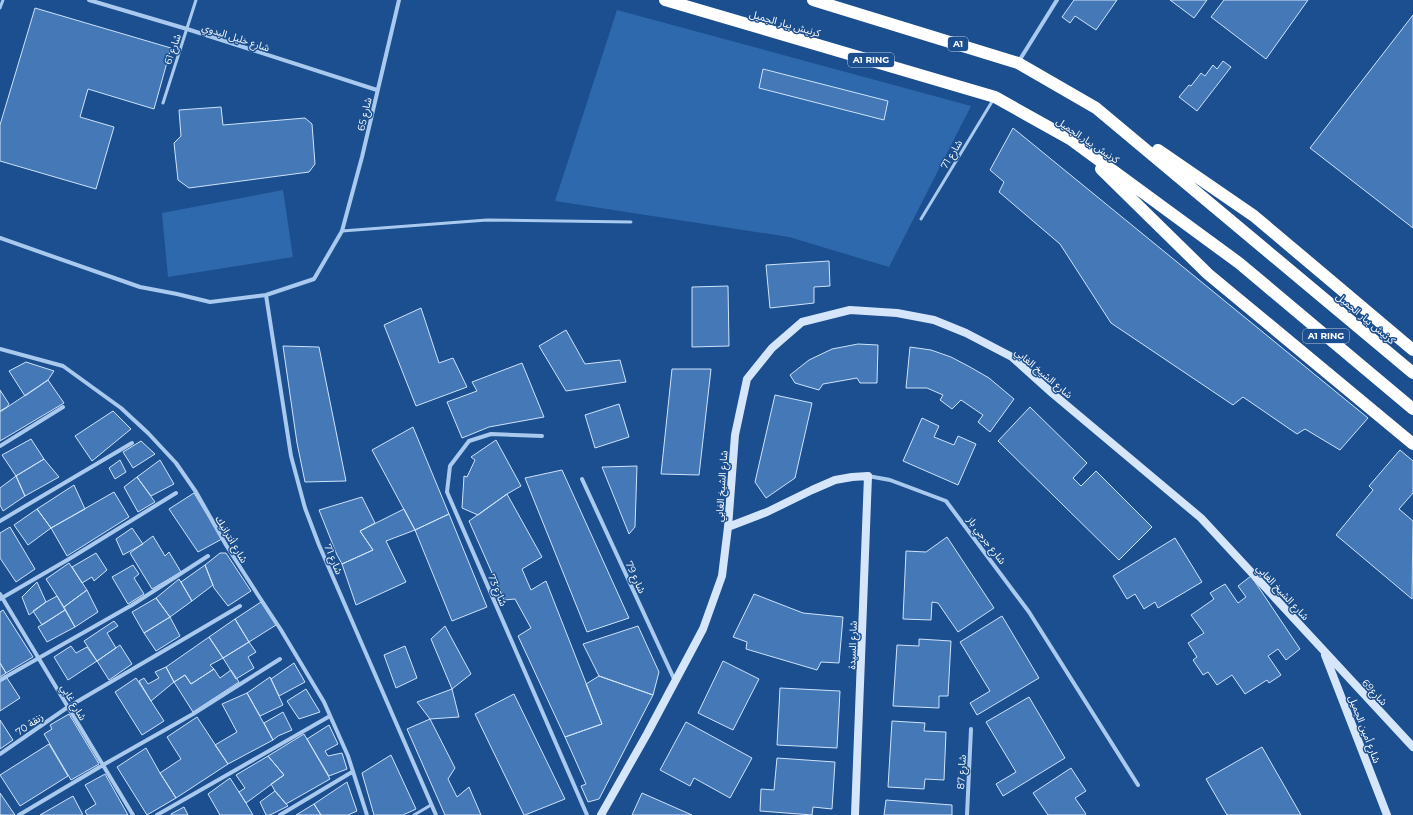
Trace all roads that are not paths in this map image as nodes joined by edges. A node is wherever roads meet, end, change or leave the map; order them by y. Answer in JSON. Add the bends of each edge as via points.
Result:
{"nodes":[{"id":1,"x":3,"y":0,"type":"edge"},
{"id":2,"x":89,"y":0,"type":"edge"},
{"id":3,"x":196,"y":0,"type":"edge"},
{"id":4,"x":399,"y":0,"type":"edge"},
{"id":5,"x":665,"y":0,"type":"edge"},
{"id":6,"x":812,"y":0,"type":"edge"},
{"id":7,"x":1056,"y":0,"type":"edge"},
{"id":8,"x":0,"y":8,"type":"edge"},
{"id":9,"x":187,"y":30,"type":"junction"},
{"id":10,"x":1018,"y":62,"type":"junction"},
{"id":11,"x":377,"y":90,"type":"junction"},
{"id":12,"x":995,"y":97,"type":"junction"},
{"id":13,"x":162,"y":103,"type":"dead end"},
{"id":14,"x":1096,"y":108,"type":"junction"},
{"id":15,"x":1070,"y":139,"type":"junction"},
{"id":16,"x":921,"y":219,"type":"dead end"},
{"id":17,"x":631,"y":222,"type":"dead end"},
{"id":18,"x":342,"y":231,"type":"junction"},
{"id":19,"x":0,"y":238,"type":"edge"},
{"id":20,"x":266,"y":295,"type":"junction"},
{"id":21,"x":0,"y":349,"type":"edge"},
{"id":22,"x":1413,"y":350,"type":"edge"},
{"id":23,"x":1413,"y":373,"type":"edge"},
{"id":24,"x":63,"y":407,"type":"dead end"},
{"id":25,"x":1413,"y":409,"type":"edge"},
{"id":26,"x":542,"y":436,"type":"dead end"},
{"id":27,"x":132,"y":442,"type":"dead end"},
{"id":28,"x":1413,"y":444,"type":"edge"},
{"id":29,"x":0,"y":446,"type":"edge"},
{"id":30,"x":868,"y":476,"type":"junction"},
{"id":31,"x":582,"y":479,"type":"dead end"},
{"id":32,"x":176,"y":493,"type":"dead end"},
{"id":33,"x":0,"y":521,"type":"edge"},
{"id":34,"x":728,"y":527,"type":"junction"},
{"id":35,"x":208,"y":556,"type":"dead end"},
{"id":36,"x":1,"y":597,"type":"edge"},
{"id":37,"x":240,"y":606,"type":"dead end"},
{"id":38,"x":1323,"y":650,"type":"junction"},
{"id":39,"x":39,"y":658,"type":"junction"},
{"id":40,"x":280,"y":659,"type":"dead end"},
{"id":41,"x":0,"y":680,"type":"edge"},
{"id":42,"x":675,"y":682,"type":"junction"},
{"id":43,"x":68,"y":707,"type":"junction"},
{"id":44,"x":330,"y":716,"type":"junction"},
{"id":45,"x":971,"y":729,"type":"dead end"},
{"id":46,"x":1413,"y":747,"type":"edge"},
{"id":47,"x":0,"y":754,"type":"edge"},
{"id":48,"x":103,"y":765,"type":"junction"},
{"id":49,"x":352,"y":772,"type":"junction"},
{"id":50,"x":1138,"y":785,"type":"dead end"},
{"id":51,"x":431,"y":805,"type":"junction"},
{"id":52,"x":19,"y":815,"type":"edge"},
{"id":53,"x":133,"y":815,"type":"edge"},
{"id":54,"x":156,"y":815,"type":"edge"},
{"id":55,"x":280,"y":815,"type":"edge"},
{"id":56,"x":367,"y":815,"type":"edge"},
{"id":57,"x":414,"y":815,"type":"edge"},
{"id":58,"x":436,"y":815,"type":"edge"},
{"id":59,"x":587,"y":815,"type":"edge"},
{"id":60,"x":601,"y":815,"type":"edge"},
{"id":61,"x":855,"y":815,"type":"edge"},
{"id":62,"x":967,"y":815,"type":"edge"},
{"id":63,"x":1387,"y":815,"type":"edge"}],
"edges":[{"from":1,"to":8,"type":"lane"},
{"from":2,"to":9,"type":"street","name":"شارع خليل البدوي"},
{"from":3,"to":9,"type":"lane","name":"شارع 61"},
{"from":4,"to":11,"type":"street","name":"شارع 65"},
{"from":5,"to":12,"type":"highway","name":"كرنيش بيار الجميل","number":"A1 RING"},
{"from":6,"to":10,"type":"highway","name":"كرنيش بيار الجميل","number":"A1"},
{"from":7,"to":10,"type":"street"},
{"from":9,"to":11,"type":"street","name":"شارع خليل البدوي"},
{"from":9,"to":13,"type":"lane","name":"شارع 61"},
{"from":10,"to":14,"type":"highway","name":"كرنيش بيار الجميل","number":"A1"},
{"from":11,"to":18,"type":"street","name":"شارع 65"},
{"from":12,"to":15,"type":"highway","name":"كرنيش بيار الجميل","number":"A1 RING"},
{"from":12,"to":16,"type":"lane","name":"شارع 71"},
{"from":14,"to":22,"type":"highway","via":[[1254,216]]},
{"from":14,"to":23,"type":"highway","name":"كرنيش بيار الجميل","number":"A1 RING"},
{"from":15,"to":25,"type":"highway","name":"كرنيش بيار الجميل","number":"A1 RING","via":[[1239,263]]},
{"from":15,"to":28,"type":"highway","via":[[1208,274]]},
{"from":17,"to":18,"type":"lane","via":[[487,220]]},
{"from":18,"to":20,"type":"street","name":"شارع 65","via":[[314,279]]},
{"from":19,"to":20,"type":"street","name":"شارع 65","via":[[140,287],[210,302]]},
{"from":20,"to":51,"type":"street","name":"شارع 71","via":[[291,456],[305,508]]},
{"from":21,"to":44,"type":"street","name":"شارع أنترانيك","via":[[62,366],[121,408],[176,463],[281,630]]},
{"from":24,"to":29,"type":"street"},
{"from":26,"to":59,"type":"street","name":"شارع 73","via":[[491,434],[468,441],[450,466],[447,492]]},
{"from":27,"to":33,"type":"street"},
{"from":30,"to":34,"type":"street","name":"شارع جرجي باز","via":[[835,480]]},
{"from":30,"to":50,"type":"street","name":"شارع جرجي باز","via":[[890,480],[946,502],[1029,612]]},
{"from":30,"to":61,"type":"street","name":"شارع السيدة"},
{"from":31,"to":42,"type":"street","name":"شارع 79"},
{"from":32,"to":36,"type":"street","via":[[69,559]]},
{"from":34,"to":38,"type":"street","name":"شارع الشيخ الغابي","via":[[735,435],[747,379],[772,348],[802,322],[850,310],[897,313],[934,320],[1012,357],[1201,518]]},
{"from":34,"to":42,"type":"street","name":"شارع الشيخ الغابي","via":[[722,576],[703,628]]},
{"from":35,"to":39,"type":"street"},
{"from":36,"to":39,"type":"street","name":"شارع غابي"},
{"from":37,"to":43,"type":"street","name":"زنقة 70"},
{"from":38,"to":46,"type":"street","name":"شارع69"},
{"from":38,"to":63,"type":"street","name":"شارع أمين الجميل"},
{"from":39,"to":41,"type":"street"},
{"from":39,"to":43,"type":"street","name":"شارع غابي"},
{"from":40,"to":48,"type":"street","via":[[193,714]]},
{"from":42,"to":60,"type":"street","name":"شارع الشيخ الغابي"},
{"from":43,"to":47,"type":"street","name":"زنقة 70"},
{"from":43,"to":48,"type":"street","name":"شارع غابي"},
{"from":44,"to":49,"type":"street","name":"شارع أنترانيك","via":[[348,756]]},
{"from":44,"to":54,"type":"street"},
{"from":45,"to":62,"type":"street","name":"شارع 87"},
{"from":48,"to":52,"type":"street"},
{"from":48,"to":53,"type":"street","name":"شارع غابي"},
{"from":49,"to":55,"type":"street"},
{"from":49,"to":56,"type":"street","name":"شارع أنترانيك"},
{"from":51,"to":57,"type":"lane"},
{"from":51,"to":58,"type":"street","name":"شارع 71"}]}
